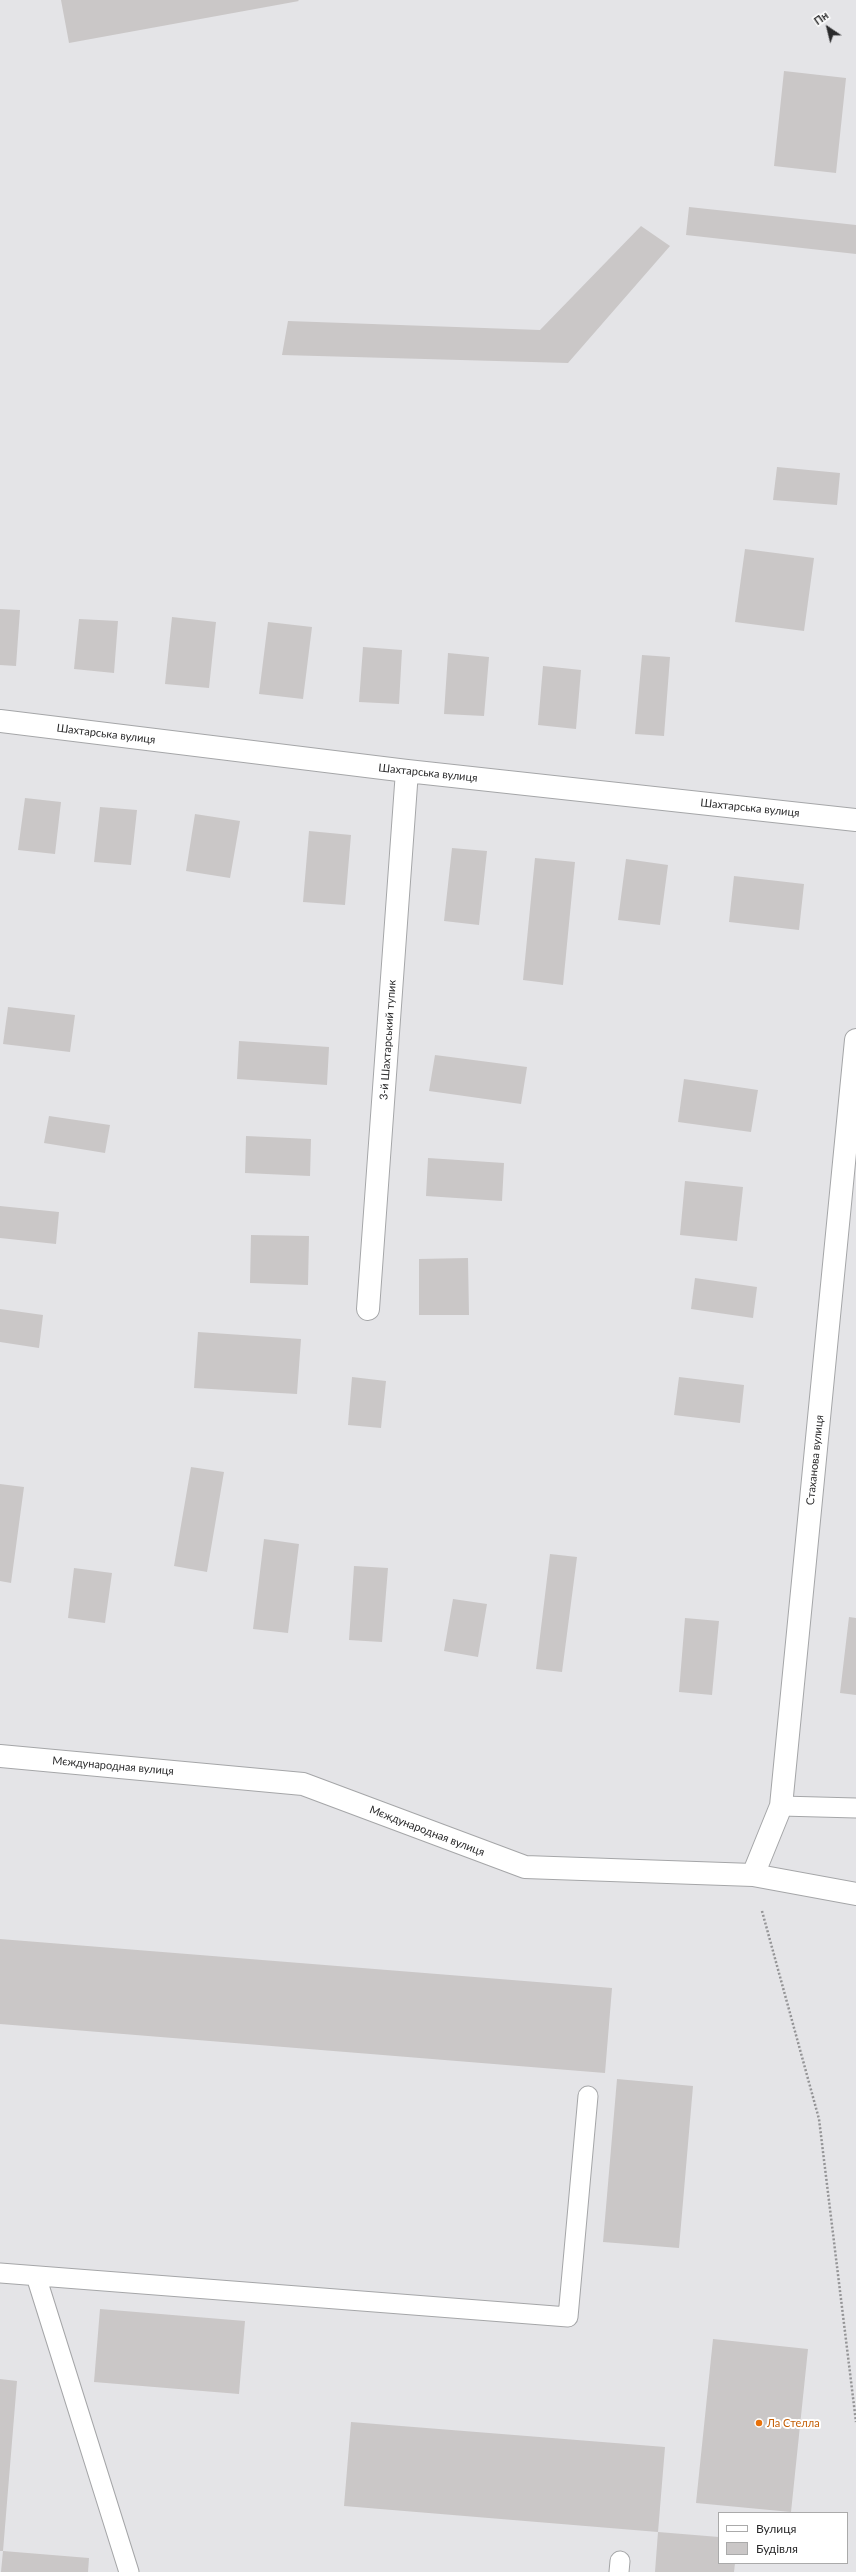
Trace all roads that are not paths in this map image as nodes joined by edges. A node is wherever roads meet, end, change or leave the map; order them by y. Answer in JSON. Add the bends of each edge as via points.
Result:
{"nodes":[{"id":1,"x":0,"y":721,"type":"edge"},
{"id":2,"x":407,"y":771,"type":"junction"},
{"id":3,"x":856,"y":820,"type":"edge"},
{"id":4,"x":856,"y":1040,"type":"edge"},
{"id":5,"x":368,"y":1309,"type":"dead end"},
{"id":6,"x":0,"y":1756,"type":"edge"},
{"id":7,"x":781,"y":1806,"type":"junction"},
{"id":8,"x":856,"y":1808,"type":"edge"},
{"id":9,"x":753,"y":1875,"type":"junction"},
{"id":10,"x":856,"y":1894,"type":"edge"},
{"id":11,"x":588,"y":2096,"type":"dead end"},
{"id":12,"x":0,"y":2273,"type":"edge"},
{"id":13,"x":36,"y":2276,"type":"junction"},
{"id":14,"x":129,"y":2572,"type":"edge"}],
"edges":[{"from":1,"to":2,"type":"street","name":"Шахтарська вулиця"},
{"from":2,"to":3,"type":"street","name":"Шахтарська вулиця"},
{"from":2,"to":5,"type":"street","name":"3-й Шахтарський тупик"},
{"from":4,"to":7,"type":"street","name":"Стаханова вулиця"},
{"from":6,"to":9,"type":"street","name":"Мєждународная вулиця","via":[[304,1784],[525,1867]]},
{"from":7,"to":8,"type":"lane"},
{"from":7,"to":9,"type":"street","name":"Стаханова вулиця"},
{"from":9,"to":10,"type":"street","name":"Мєждународная вулиця"},
{"from":11,"to":13,"type":"lane","via":[[568,2317]]},
{"from":12,"to":13,"type":"lane"},
{"from":13,"to":14,"type":"lane"}]}
